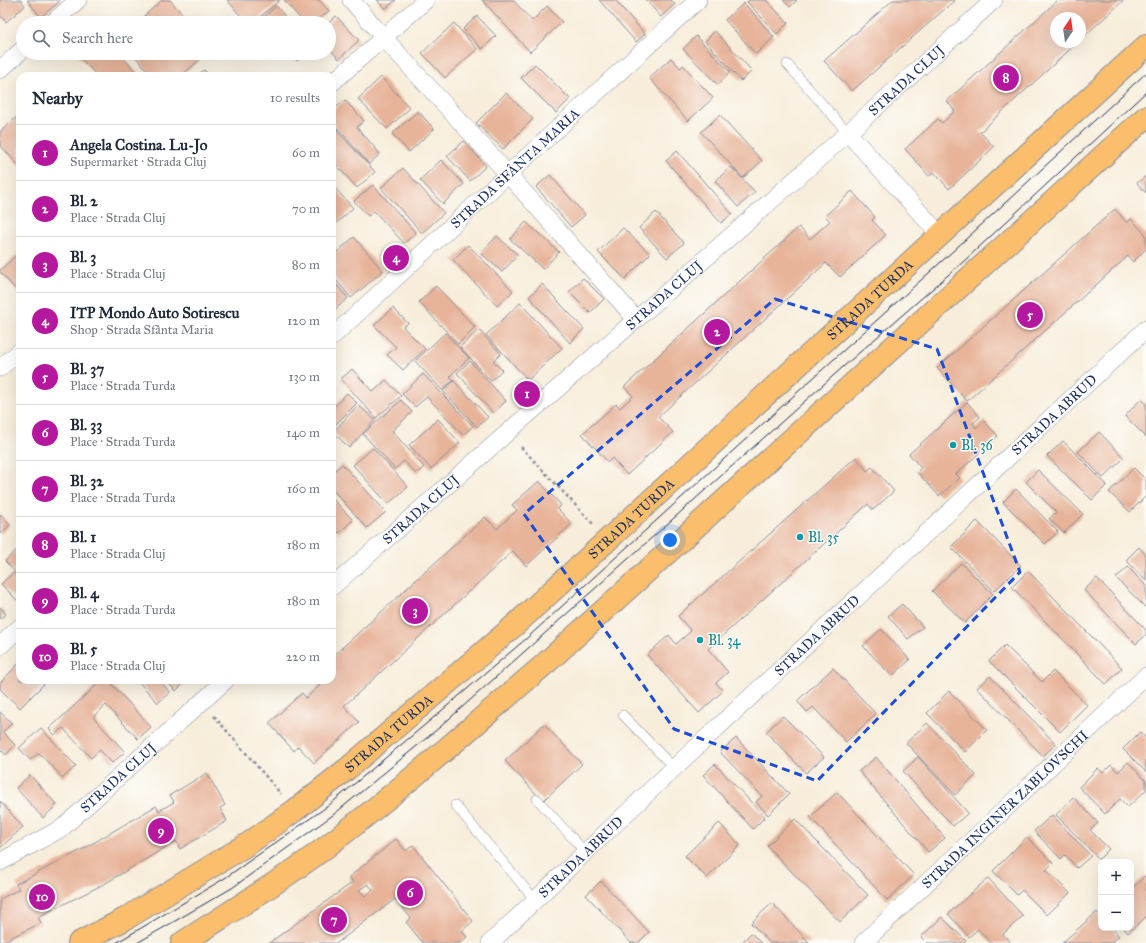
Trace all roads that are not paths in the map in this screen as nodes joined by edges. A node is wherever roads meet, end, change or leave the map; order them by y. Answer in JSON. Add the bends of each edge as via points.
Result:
{"nodes":[{"id":1,"x":78,"y":0,"type":"edge"},
{"id":2,"x":351,"y":0,"type":"edge"},
{"id":3,"x":426,"y":0,"type":"edge"},
{"id":4,"x":698,"y":0,"type":"edge"},
{"id":5,"x":994,"y":0,"type":"edge"},
{"id":6,"x":60,"y":16,"type":"edge"},
{"id":7,"x":384,"y":38,"type":"junction"},
{"id":8,"x":1146,"y":46,"type":"edge"},
{"id":9,"x":16,"y":55,"type":"edge"},
{"id":10,"x":787,"y":64,"type":"dead end"},
{"id":11,"x":0,"y":70,"type":"edge"},
{"id":12,"x":336,"y":80,"type":"edge"},
{"id":13,"x":1146,"y":117,"type":"edge"},
{"id":14,"x":848,"y":133,"type":"junction"},
{"id":15,"x":508,"y":174,"type":"junction"},
{"id":16,"x":940,"y":235,"type":"junction"},
{"id":17,"x":635,"y":318,"type":"junction"},
{"id":18,"x":1146,"y":329,"type":"edge"},
{"id":19,"x":336,"y":333,"type":"edge"},
{"id":20,"x":16,"y":354,"type":"edge"},
{"id":21,"x":0,"y":368,"type":"edge"},
{"id":22,"x":336,"y":583,"type":"edge"},
{"id":23,"x":16,"y":631,"type":"edge"},
{"id":24,"x":0,"y":646,"type":"edge"},
{"id":25,"x":1146,"y":676,"type":"edge"},
{"id":26,"x":222,"y":684,"type":"edge"},
{"id":27,"x":623,"y":715,"type":"dead end"},
{"id":28,"x":674,"y":768,"type":"junction"},
{"id":29,"x":537,"y":799,"type":"dead end"},
{"id":30,"x":456,"y":805,"type":"dead end"},
{"id":31,"x":585,"y":852,"type":"junction"},
{"id":32,"x":0,"y":862,"type":"edge"},
{"id":33,"x":535,"y":900,"type":"junction"},
{"id":34,"x":78,"y":943,"type":"edge"},
{"id":35,"x":182,"y":943,"type":"edge"},
{"id":36,"x":490,"y":943,"type":"edge"},
{"id":37,"x":863,"y":943,"type":"edge"}],
"edges":[{"from":1,"to":6,"type":"street"},
{"from":2,"to":7,"type":"street"},
{"from":3,"to":7,"type":"street"},
{"from":4,"to":15,"type":"street","name":"STRADA SFÂNTA MARIA"},
{"from":5,"to":14,"type":"street","name":"STRADA CLUJ"},
{"from":7,"to":12,"type":"street"},
{"from":7,"to":15,"type":"street"},
{"from":8,"to":16,"type":"main road","name":"STRADA TURDA"},
{"from":9,"to":11,"type":"street"},
{"from":10,"to":14,"type":"lane"},
{"from":13,"to":35,"type":"main road","via":[[546,663],[453,744],[325,848],[278,882]]},
{"from":14,"to":16,"type":"street"},
{"from":14,"to":17,"type":"street","name":"STRADA CLUJ"},
{"from":15,"to":17,"type":"street"},
{"from":15,"to":19,"type":"street","name":"STRADA SFÂNTA MARIA"},
{"from":16,"to":34,"type":"main road","name":"STRADA TURDA","via":[[515,625],[353,764],[248,844],[125,920]]},
{"from":17,"to":22,"type":"street","name":"STRADA CLUJ"},
{"from":18,"to":28,"type":"street","name":"STRADA ABRUD"},
{"from":20,"to":21,"type":"street"},
{"from":23,"to":24,"type":"street"},
{"from":25,"to":37,"type":"street","name":"STRADA INGINER ZABLOVSCHI"},
{"from":26,"to":32,"type":"street","name":"STRADA CLUJ","via":[[62,828]]},
{"from":27,"to":28,"type":"lane"},
{"from":28,"to":31,"type":"street","name":"STRADA ABRUD"},
{"from":29,"to":31,"type":"lane"},
{"from":30,"to":33,"type":"lane"},
{"from":31,"to":33,"type":"street","name":"STRADA ABRUD"},
{"from":33,"to":36,"type":"street","name":"STRADA ABRUD"}]}
